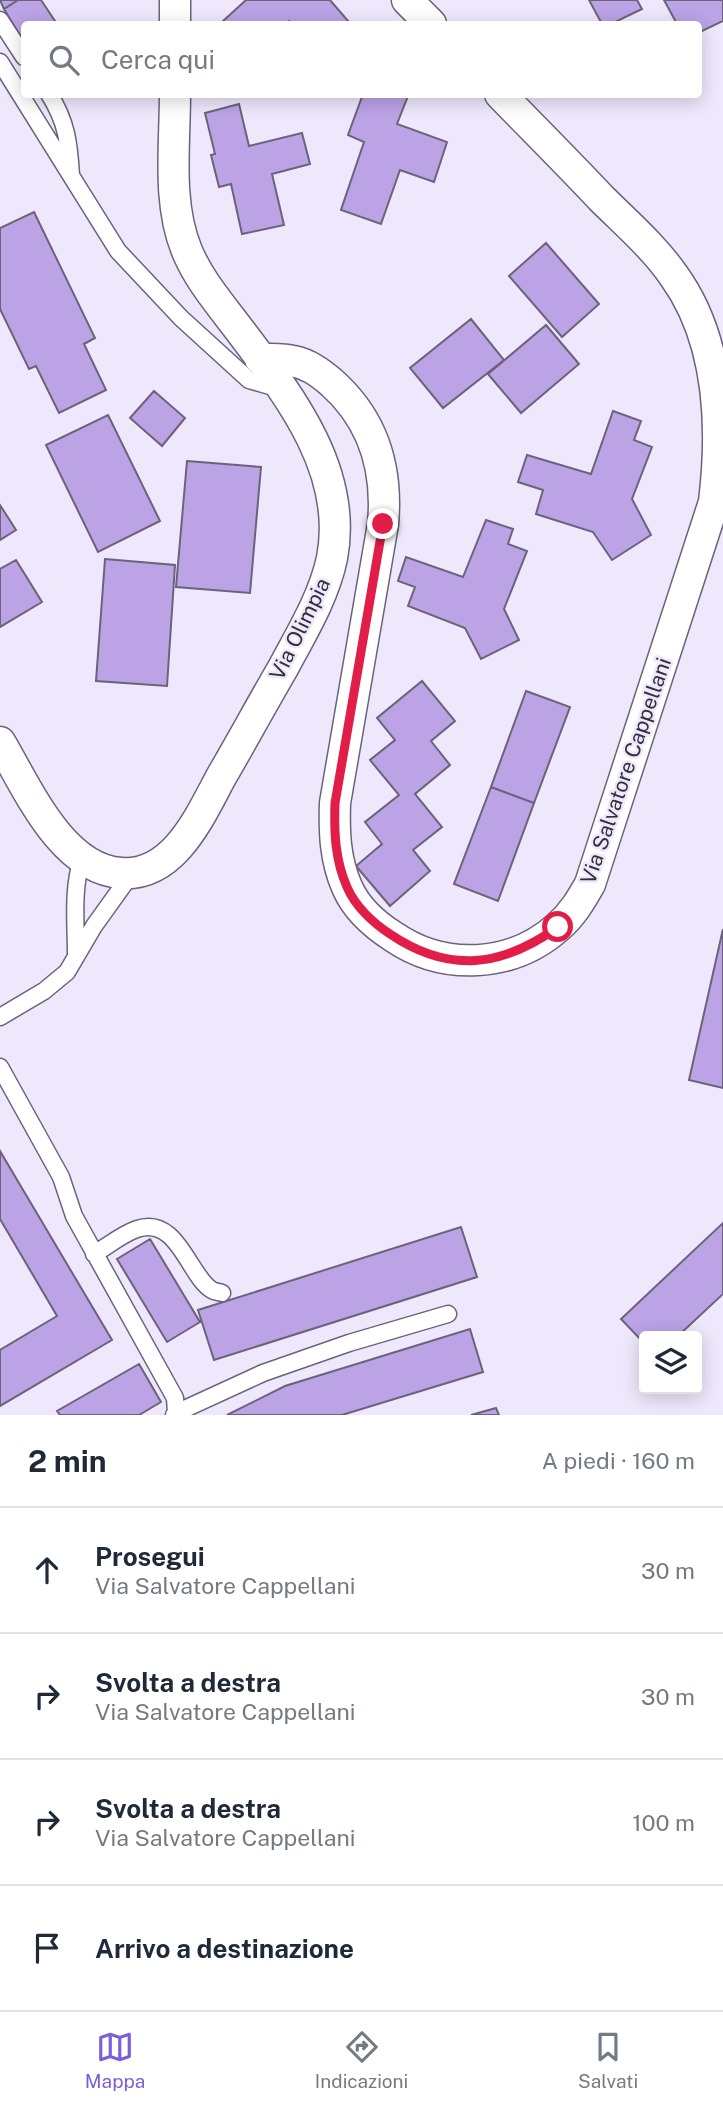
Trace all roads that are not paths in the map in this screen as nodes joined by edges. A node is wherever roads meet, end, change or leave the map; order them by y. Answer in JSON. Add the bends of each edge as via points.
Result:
{"nodes":[{"id":1,"x":175,"y":0,"type":"edge"},
{"id":2,"x":407,"y":0,"type":"edge"},
{"id":3,"x":0,"y":19,"type":"edge"},
{"id":4,"x":175,"y":21,"type":"edge"},
{"id":5,"x":428,"y":21,"type":"edge"},
{"id":6,"x":21,"y":52,"type":"edge"},
{"id":7,"x":0,"y":62,"type":"edge"},
{"id":8,"x":21,"y":96,"type":"edge"},
{"id":9,"x":22,"y":98,"type":"edge"},
{"id":10,"x":52,"y":98,"type":"edge"},
{"id":11,"x":175,"y":98,"type":"edge"},
{"id":12,"x":504,"y":98,"type":"edge"},
{"id":13,"x":72,"y":178,"type":"junction"},
{"id":14,"x":260,"y":359,"type":"junction"},
{"id":15,"x":282,"y":390,"type":"junction"},
{"id":16,"x":0,"y":742,"type":"edge"},
{"id":17,"x":82,"y":859,"type":"junction"},
{"id":18,"x":132,"y":873,"type":"junction"},
{"id":19,"x":76,"y":955,"type":"junction"},
{"id":20,"x":0,"y":1017,"type":"edge"},
{"id":21,"x":0,"y":1067,"type":"edge"},
{"id":22,"x":94,"y":1254,"type":"junction"},
{"id":23,"x":222,"y":1293,"type":"dead end"},
{"id":24,"x":448,"y":1314,"type":"dead end"},
{"id":25,"x":175,"y":1414,"type":"edge"}],
"edges":[{"from":1,"to":4,"type":"street"},
{"from":2,"to":5,"type":"street"},
{"from":3,"to":6,"type":"lane"},
{"from":7,"to":8,"type":"lane"},
{"from":9,"to":13,"type":"lane"},
{"from":10,"to":13,"type":"lane","via":[[64,123]]},
{"from":11,"to":14,"type":"street","name":"Via Olimpia","via":[[174,194],[181,236],[215,299]]},
{"from":12,"to":14,"type":"street","name":"Via Salvatore Cappellani","via":[[655,252],[686,295],[709,346],[721,449],[710,515],[590,884],[558,927],[517,951],[467,962],[423,953],[380,928],[348,889],[334,834],[335,803],[383,524],[382,468],[374,439],[341,391],[315,369],[292,360]]},
{"from":13,"to":15,"type":"lane","via":[[118,251],[181,318],[249,380]]},
{"from":14,"to":15,"type":"street","name":"Via Olimpia"},
{"from":15,"to":18,"type":"street","name":"Via Olimpia","via":[[317,446],[327,472],[335,534],[332,559],[301,635],[194,827],[161,863]]},
{"from":16,"to":17,"type":"street","via":[[51,827]]},
{"from":17,"to":18,"type":"street","via":[[102,869]]},
{"from":17,"to":19,"type":"lane","via":[[75,898]]},
{"from":18,"to":19,"type":"lane"},
{"from":19,"to":20,"type":"lane","via":[[67,972],[44,991]]},
{"from":21,"to":22,"type":"lane","via":[[61,1177]]},
{"from":22,"to":23,"type":"lane","via":[[135,1229],[149,1226],[174,1240],[201,1279],[211,1290]]},
{"from":22,"to":25,"type":"lane","via":[[175,1398]]},
{"from":24,"to":25,"type":"lane","via":[[264,1373]]}]}
